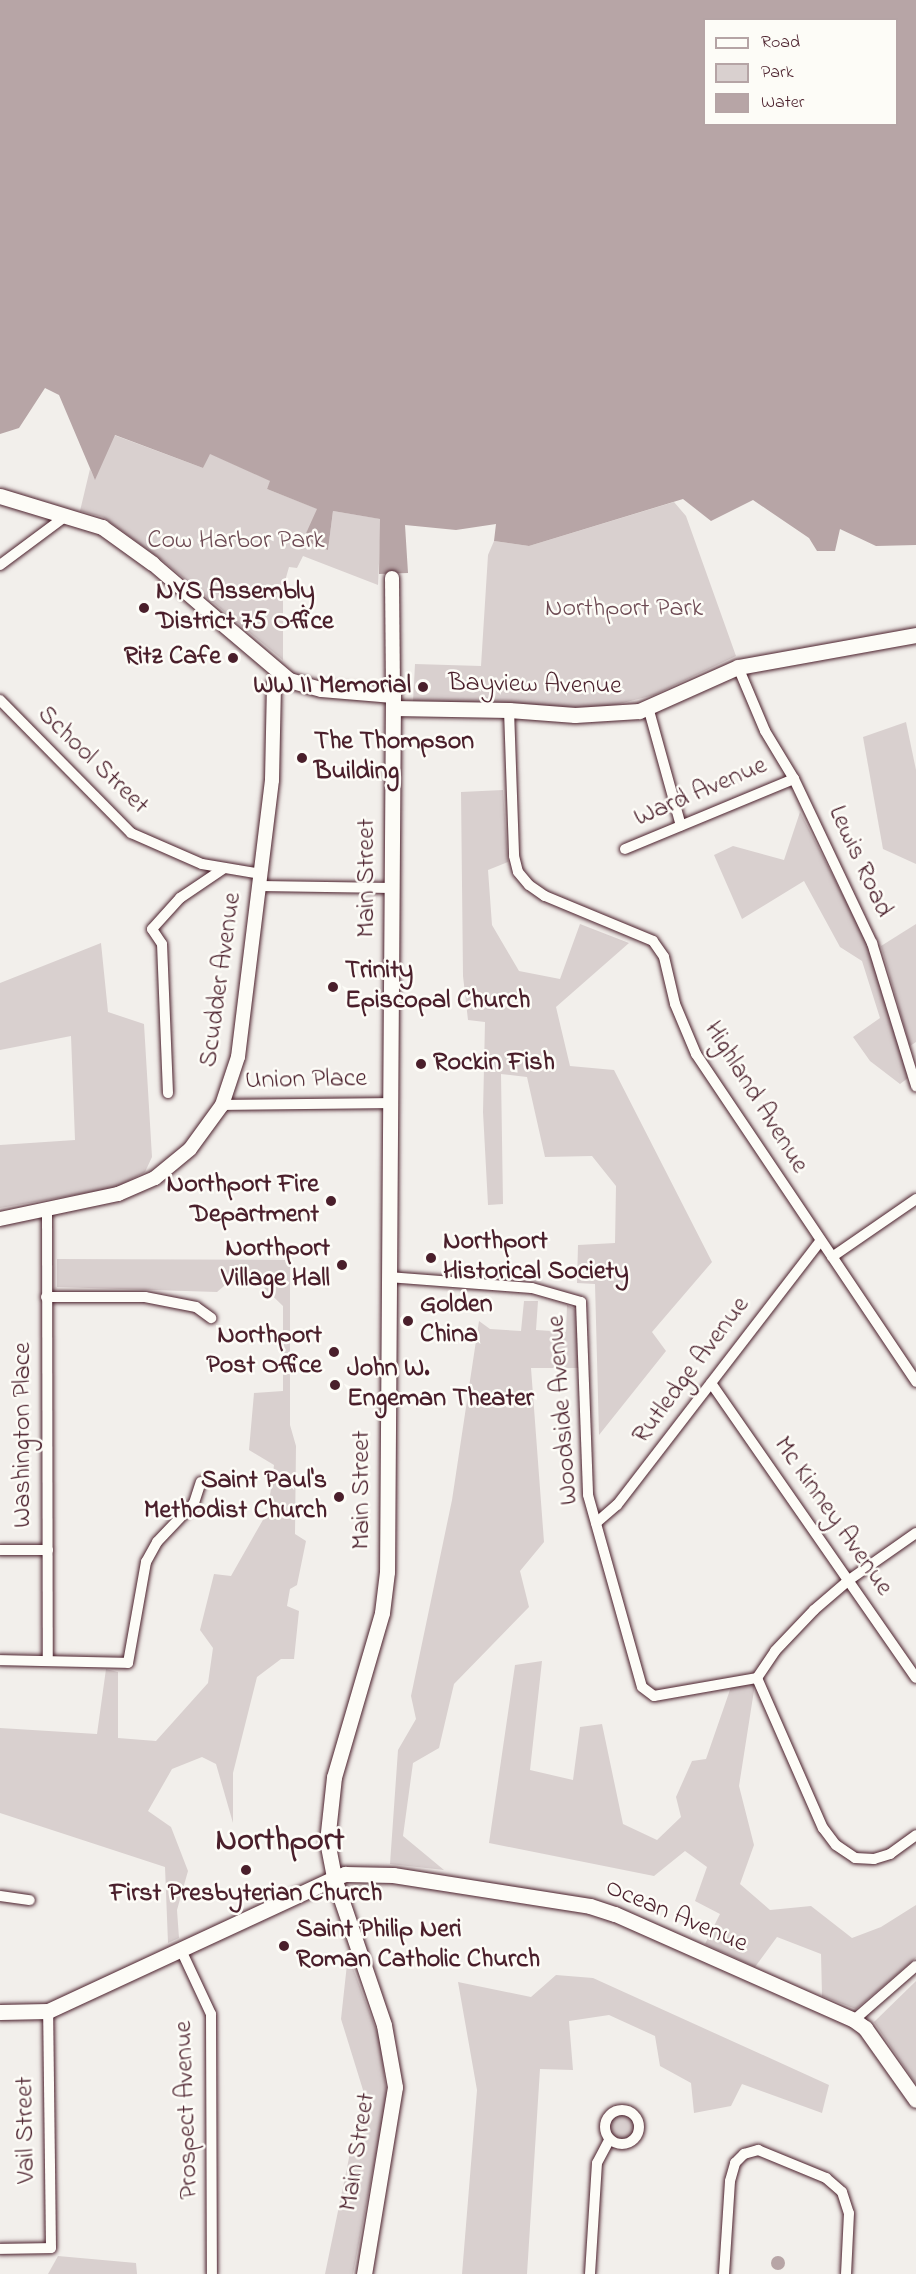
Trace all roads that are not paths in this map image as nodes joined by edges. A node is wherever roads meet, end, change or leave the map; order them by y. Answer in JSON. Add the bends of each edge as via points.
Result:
{"nodes":[{"id":1,"x":0,"y":496,"type":"edge"},
{"id":2,"x":66,"y":516,"type":"junction"},
{"id":3,"x":152,"y":563,"type":"joint"},
{"id":4,"x":0,"y":565,"type":"edge"},
{"id":5,"x":392,"y":578,"type":"dead end"},
{"id":6,"x":223,"y":624,"type":"joint"},
{"id":7,"x":916,"y":635,"type":"edge"},
{"id":8,"x":738,"y":668,"type":"junction"},
{"id":9,"x":281,"y":674,"type":"junction"},
{"id":10,"x":0,"y":700,"type":"edge"},
{"id":11,"x":393,"y":702,"type":"junction"},
{"id":12,"x":648,"y":707,"type":"junction"},
{"id":13,"x":509,"y":710,"type":"junction"},
{"id":14,"x":794,"y":779,"type":"junction"},
{"id":15,"x":681,"y":826,"type":"junction"},
{"id":16,"x":625,"y":849,"type":"dead end"},
{"id":17,"x":223,"y":869,"type":"junction"},
{"id":18,"x":261,"y":880,"type":"junction"},
{"id":19,"x":392,"y":888,"type":"junction"},
{"id":20,"x":916,"y":1086,"type":"edge"},
{"id":21,"x":168,"y":1093,"type":"dead end"},
{"id":22,"x":390,"y":1103,"type":"junction"},
{"id":23,"x":222,"y":1105,"type":"junction"},
{"id":24,"x":916,"y":1199,"type":"edge"},
{"id":25,"x":47,"y":1209,"type":"junction"},
{"id":26,"x":0,"y":1219,"type":"edge"},
{"id":27,"x":820,"y":1241,"type":"junction"},
{"id":28,"x":832,"y":1257,"type":"junction"},
{"id":29,"x":388,"y":1277,"type":"junction"},
{"id":30,"x":46,"y":1298,"type":"junction"},
{"id":31,"x":211,"y":1318,"type":"dead end"},
{"id":32,"x":916,"y":1382,"type":"edge"},
{"id":33,"x":711,"y":1383,"type":"junction"},
{"id":34,"x":201,"y":1482,"type":"dead end"},
{"id":35,"x":596,"y":1524,"type":"junction"},
{"id":36,"x":916,"y":1533,"type":"edge"},
{"id":37,"x":0,"y":1550,"type":"edge"},
{"id":38,"x":48,"y":1550,"type":"junction"},
{"id":39,"x":849,"y":1580,"type":"junction"},
{"id":40,"x":0,"y":1660,"type":"edge"},
{"id":41,"x":48,"y":1661,"type":"junction"},
{"id":42,"x":756,"y":1678,"type":"junction"},
{"id":43,"x":916,"y":1678,"type":"edge"},
{"id":44,"x":916,"y":1834,"type":"edge"},
{"id":45,"x":334,"y":1878,"type":"junction"},
{"id":46,"x":0,"y":1896,"type":"edge"},
{"id":47,"x":30,"y":1900,"type":"dead end"},
{"id":48,"x":181,"y":1950,"type":"junction"},
{"id":49,"x":916,"y":1966,"type":"edge"},
{"id":50,"x":48,"y":2011,"type":"junction"},
{"id":51,"x":0,"y":2012,"type":"edge"},
{"id":52,"x":854,"y":2020,"type":"junction"},
{"id":53,"x":916,"y":2100,"type":"edge"},
{"id":54,"x":610,"y":2139,"type":"dead end"},
{"id":55,"x":0,"y":2248,"type":"edge"},
{"id":56,"x":212,"y":2274,"type":"edge"},
{"id":57,"x":364,"y":2274,"type":"edge"},
{"id":58,"x":590,"y":2274,"type":"edge"},
{"id":59,"x":724,"y":2274,"type":"edge"},
{"id":60,"x":846,"y":2274,"type":"edge"}],
"edges":[{"from":1,"to":2,"type":"main road"},
{"from":2,"to":3,"type":"main road","via":[[102,527]]},
{"from":2,"to":4,"type":"street"},
{"from":3,"to":6,"type":"street"},
{"from":5,"to":11,"type":"street","name":"Main Street"},
{"from":6,"to":9,"type":"main road"},
{"from":7,"to":8,"type":"main road","name":"Bayview Avenue"},
{"from":8,"to":12,"type":"main road","name":"Bayview Avenue"},
{"from":8,"to":14,"type":"street","name":"Lewis Road","via":[[765,731]]},
{"from":9,"to":11,"type":"main road","name":"Bayview Avenue","via":[[321,689]]},
{"from":9,"to":18,"type":"street","name":"Scudder Avenue","via":[[274,684],[272,780]]},
{"from":10,"to":17,"type":"street","name":"School Street","via":[[131,833]]},
{"from":11,"to":13,"type":"main road","name":"Bayview Avenue"},
{"from":11,"to":19,"type":"main road","name":"Main Street"},
{"from":12,"to":13,"type":"main road","name":"Bayview Avenue","via":[[575,716]]},
{"from":12,"to":15,"type":"street"},
{"from":13,"to":27,"type":"street","name":"Highland Avenue","via":[[518,872],[545,896],[653,941],[664,957],[675,1004],[696,1054]]},
{"from":14,"to":15,"type":"street","name":"Ward Avenue"},
{"from":14,"to":20,"type":"street","name":"Lewis Road","via":[[872,943]]},
{"from":15,"to":16,"type":"street","name":"Ward Avenue"},
{"from":17,"to":18,"type":"street","name":"School Street"},
{"from":17,"to":21,"type":"street","via":[[180,898],[152,929],[162,944]]},
{"from":18,"to":19,"type":"street","name":"School Street"},
{"from":18,"to":23,"type":"street","name":"Scudder Avenue","via":[[238,1057]]},
{"from":19,"to":22,"type":"main road","name":"Main Street"},
{"from":22,"to":23,"type":"street","name":"Union Place"},
{"from":22,"to":29,"type":"main road","name":"Main Street"},
{"from":23,"to":25,"type":"street","name":"Scudder Avenue","via":[[190,1149],[166,1172],[118,1194]]},
{"from":24,"to":28,"type":"street"},
{"from":25,"to":26,"type":"street","name":"Scudder Avenue"},
{"from":25,"to":30,"type":"street","name":"Washington Place"},
{"from":27,"to":28,"type":"street","name":"Highland Avenue"},
{"from":27,"to":33,"type":"street","name":"Rutledge Avenue"},
{"from":28,"to":32,"type":"street","name":"Highland Avenue"},
{"from":29,"to":35,"type":"street","name":"Woodside Avenue","via":[[532,1288],[581,1302],[588,1495]]},
{"from":29,"to":45,"type":"main road","name":"Main Street","via":[[386,1592],[334,1777],[327,1841]]},
{"from":30,"to":31,"type":"street","via":[[145,1297],[196,1306]]},
{"from":30,"to":38,"type":"street","name":"Washington Place"},
{"from":33,"to":35,"type":"street","name":"Rutledge Avenue","via":[[618,1505]]},
{"from":33,"to":39,"type":"street","name":"Mc Kinney Avenue"},
{"from":34,"to":41,"type":"street","via":[[194,1503],[158,1542],[146,1562],[128,1663]]},
{"from":35,"to":42,"type":"street","name":"Woodside Avenue","via":[[642,1687],[654,1696]]},
{"from":36,"to":39,"type":"street"},
{"from":37,"to":38,"type":"street"},
{"from":38,"to":41,"type":"street","name":"Washington Place"},
{"from":39,"to":42,"type":"street","via":[[790,1634]]},
{"from":39,"to":43,"type":"street","name":"Mc Kinney Avenue"},
{"from":40,"to":41,"type":"street"},
{"from":42,"to":44,"type":"street","via":[[823,1828],[836,1845],[855,1858],[874,1859],[890,1854]]},
{"from":45,"to":48,"type":"main road","name":"Ocean Avenue"},
{"from":45,"to":52,"type":"main road","name":"Ocean Avenue","via":[[345,1874],[393,1875],[590,1906]]},
{"from":45,"to":57,"type":"main road","name":"Main Street","via":[[374,1992],[395,2087]]},
{"from":46,"to":47,"type":"street"},
{"from":48,"to":50,"type":"main road","name":"Ocean Avenue"},
{"from":48,"to":56,"type":"street","name":"Prospect Avenue","via":[[211,2014]]},
{"from":49,"to":52,"type":"street"},
{"from":50,"to":51,"type":"main road"},
{"from":50,"to":55,"type":"street","name":"Vail Street","via":[[51,2248]]},
{"from":52,"to":53,"type":"main road","name":"Ocean Avenue","via":[[865,2028]]},
{"from":54,"to":58,"type":"street","via":[[597,2163]]},
{"from":59,"to":60,"type":"street","via":[[735,2163],[744,2154],[758,2150],[826,2178],[842,2192],[849,2212]]}]}
